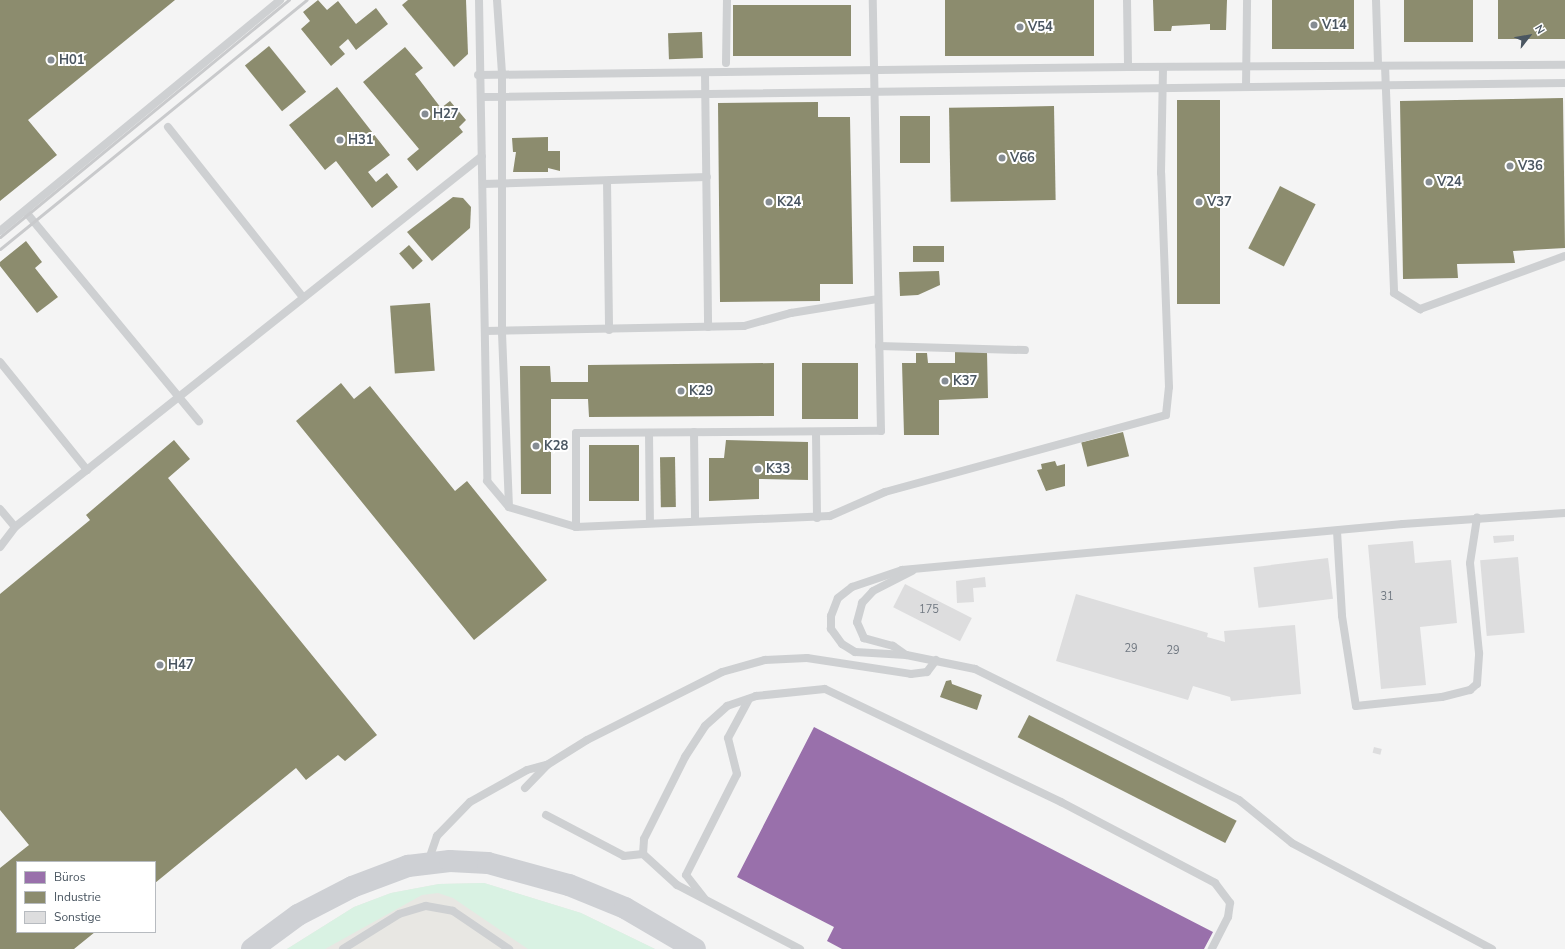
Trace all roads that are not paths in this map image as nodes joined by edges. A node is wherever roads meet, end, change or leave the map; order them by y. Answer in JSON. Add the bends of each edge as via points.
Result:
{"nodes":[{"id":1,"x":280,"y":0,"type":"edge"},
{"id":2,"x":479,"y":0,"type":"edge"},
{"id":3,"x":497,"y":0,"type":"edge"},
{"id":4,"x":727,"y":0,"type":"edge"},
{"id":5,"x":873,"y":0,"type":"edge"},
{"id":6,"x":1127,"y":0,"type":"edge"},
{"id":7,"x":1247,"y":0,"type":"edge"},
{"id":8,"x":1376,"y":0,"type":"edge"},
{"id":9,"x":726,"y":63,"type":"dead end"},
{"id":10,"x":1565,"y":65,"type":"edge"},
{"id":11,"x":1247,"y":66,"type":"junction"},
{"id":12,"x":1382,"y":66,"type":"junction"},
{"id":13,"x":1128,"y":67,"type":"junction"},
{"id":14,"x":1163,"y":67,"type":"junction"},
{"id":15,"x":874,"y":70,"type":"junction"},
{"id":16,"x":502,"y":73,"type":"junction"},
{"id":17,"x":705,"y":74,"type":"junction"},
{"id":18,"x":478,"y":75,"type":"junction"},
{"id":19,"x":1565,"y":83,"type":"edge"},
{"id":20,"x":1386,"y":86,"type":"junction"},
{"id":21,"x":1246,"y":87,"type":"junction"},
{"id":22,"x":1164,"y":88,"type":"junction"},
{"id":23,"x":874,"y":92,"type":"junction"},
{"id":24,"x":705,"y":94,"type":"junction"},
{"id":25,"x":481,"y":97,"type":"junction"},
{"id":26,"x":501,"y":97,"type":"junction"},
{"id":27,"x":168,"y":127,"type":"dead end"},
{"id":28,"x":482,"y":156,"type":"junction"},
{"id":29,"x":707,"y":177,"type":"junction"},
{"id":30,"x":607,"y":181,"type":"junction"},
{"id":31,"x":482,"y":184,"type":"junction"},
{"id":32,"x":499,"y":184,"type":"junction"},
{"id":33,"x":24,"y":210,"type":"junction"},
{"id":34,"x":0,"y":231,"type":"edge"},
{"id":35,"x":1565,"y":256,"type":"edge"},
{"id":36,"x":302,"y":296,"type":"junction"},
{"id":37,"x":877,"y":299,"type":"junction"},
{"id":38,"x":708,"y":327,"type":"junction"},
{"id":39,"x":609,"y":330,"type":"junction"},
{"id":40,"x":485,"y":332,"type":"junction"},
{"id":41,"x":502,"y":333,"type":"junction"},
{"id":42,"x":878,"y":346,"type":"junction"},
{"id":43,"x":1025,"y":350,"type":"dead end"},
{"id":44,"x":0,"y":362,"type":"edge"},
{"id":45,"x":178,"y":396,"type":"junction"},
{"id":46,"x":199,"y":420,"type":"dead end"},
{"id":47,"x":694,"y":432,"type":"junction"},
{"id":48,"x":649,"y":433,"type":"junction"},
{"id":49,"x":816,"y":434,"type":"junction"},
{"id":50,"x":87,"y":470,"type":"junction"},
{"id":51,"x":509,"y":507,"type":"junction"},
{"id":52,"x":0,"y":509,"type":"edge"},
{"id":53,"x":1565,"y":513,"type":"edge"},
{"id":54,"x":817,"y":518,"type":"junction"},
{"id":55,"x":1477,"y":518,"type":"junction"},
{"id":56,"x":695,"y":520,"type":"junction"},
{"id":57,"x":650,"y":522,"type":"junction"},
{"id":58,"x":15,"y":527,"type":"junction"},
{"id":59,"x":576,"y":527,"type":"junction"},
{"id":60,"x":1337,"y":530,"type":"junction"},
{"id":61,"x":0,"y":547,"type":"edge"},
{"id":62,"x":913,"y":570,"type":"junction"},
{"id":63,"x":906,"y":655,"type":"junction"},
{"id":64,"x":936,"y":660,"type":"junction"},
{"id":65,"x":749,"y":699,"type":"junction"},
{"id":66,"x":547,"y":765,"type":"junction"},
{"id":67,"x":525,"y":788,"type":"dead end"},
{"id":68,"x":546,"y":815,"type":"dead end"},
{"id":69,"x":643,"y":854,"type":"junction"},
{"id":70,"x":428,"y":863,"type":"junction"},
{"id":71,"x":707,"y":902,"type":"junction"},
{"id":72,"x":252,"y":949,"type":"edge"},
{"id":73,"x":343,"y":949,"type":"edge"},
{"id":74,"x":509,"y":949,"type":"edge"},
{"id":75,"x":695,"y":949,"type":"edge"},
{"id":76,"x":800,"y":949,"type":"edge"},
{"id":77,"x":1212,"y":949,"type":"edge"},
{"id":78,"x":1492,"y":949,"type":"edge"}],
"edges":[{"from":1,"to":33,"type":"lane"},
{"from":2,"to":18,"type":"lane"},
{"from":3,"to":16,"type":"lane"},
{"from":4,"to":9,"type":"lane"},
{"from":5,"to":15,"type":"lane"},
{"from":6,"to":13,"type":"lane"},
{"from":7,"to":11,"type":"lane"},
{"from":8,"to":12,"type":"lane"},
{"from":10,"to":12,"type":"lane"},
{"from":11,"to":12,"type":"lane"},
{"from":11,"to":14,"type":"lane"},
{"from":11,"to":21,"type":"lane"},
{"from":12,"to":20,"type":"lane"},
{"from":13,"to":14,"type":"lane"},
{"from":13,"to":15,"type":"lane"},
{"from":14,"to":22,"type":"lane"},
{"from":15,"to":17,"type":"lane"},
{"from":15,"to":23,"type":"lane"},
{"from":16,"to":17,"type":"lane"},
{"from":16,"to":18,"type":"lane"},
{"from":16,"to":26,"type":"lane"},
{"from":17,"to":24,"type":"lane"},
{"from":18,"to":25,"type":"lane"},
{"from":19,"to":20,"type":"lane"},
{"from":20,"to":21,"type":"lane"},
{"from":20,"to":35,"type":"lane","via":[[1394,293],[1420,309]]},
{"from":21,"to":22,"type":"lane"},
{"from":22,"to":23,"type":"lane"},
{"from":22,"to":54,"type":"lane","via":[[1161,173],[1169,387],[1166,415],[885,492],[830,516]]},
{"from":23,"to":24,"type":"lane"},
{"from":23,"to":37,"type":"lane"},
{"from":24,"to":26,"type":"lane"},
{"from":24,"to":29,"type":"lane"},
{"from":25,"to":26,"type":"lane"},
{"from":25,"to":28,"type":"lane"},
{"from":26,"to":32,"type":"lane"},
{"from":27,"to":36,"type":"lane"},
{"from":28,"to":31,"type":"lane"},
{"from":28,"to":36,"type":"lane"},
{"from":29,"to":30,"type":"lane"},
{"from":29,"to":38,"type":"lane"},
{"from":30,"to":32,"type":"lane"},
{"from":30,"to":39,"type":"lane"},
{"from":31,"to":32,"type":"lane"},
{"from":31,"to":40,"type":"lane"},
{"from":32,"to":41,"type":"lane"},
{"from":33,"to":34,"type":"lane"},
{"from":33,"to":45,"type":"lane"},
{"from":36,"to":45,"type":"lane"},
{"from":37,"to":38,"type":"lane","via":[[791,313],[744,326]]},
{"from":37,"to":42,"type":"lane"},
{"from":38,"to":39,"type":"lane"},
{"from":39,"to":41,"type":"lane"},
{"from":40,"to":41,"type":"lane"},
{"from":40,"to":51,"type":"lane","via":[[487,481]]},
{"from":41,"to":51,"type":"lane"},
{"from":42,"to":43,"type":"lane"},
{"from":42,"to":49,"type":"lane","via":[[881,431]]},
{"from":44,"to":50,"type":"lane"},
{"from":45,"to":46,"type":"lane"},
{"from":45,"to":50,"type":"lane"},
{"from":47,"to":48,"type":"lane"},
{"from":47,"to":49,"type":"lane"},
{"from":47,"to":56,"type":"lane"},
{"from":48,"to":57,"type":"lane"},
{"from":48,"to":59,"type":"lane","via":[[576,433]]},
{"from":49,"to":54,"type":"lane"},
{"from":50,"to":58,"type":"lane"},
{"from":51,"to":59,"type":"lane"},
{"from":52,"to":58,"type":"lane"},
{"from":53,"to":55,"type":"lane"},
{"from":54,"to":56,"type":"lane"},
{"from":55,"to":60,"type":"lane"},
{"from":55,"to":60,"type":"lane","via":[[1470,563],[1480,660],[1477,684],[1470,690],[1442,697],[1356,706],[1342,616]]},
{"from":56,"to":57,"type":"lane"},
{"from":57,"to":59,"type":"lane"},
{"from":58,"to":61,"type":"lane"},
{"from":60,"to":62,"type":"lane"},
{"from":62,"to":63,"type":"lane","via":[[873,591],[862,603],[857,622],[864,638],[893,646]]},
{"from":62,"to":63,"type":"lane","via":[[884,574],[852,587],[838,598],[830,616],[831,629],[842,644],[855,652]]},
{"from":63,"to":64,"type":"lane"},
{"from":64,"to":66,"type":"lane","via":[[927,672],[911,674],[807,658],[765,660],[722,672],[587,740]]},
{"from":64,"to":78,"type":"lane","via":[[975,668],[1240,800],[1292,843]]},
{"from":65,"to":69,"type":"lane","via":[[727,706],[706,726],[657,811],[644,839]]},
{"from":65,"to":71,"type":"lane","via":[[728,738],[737,774],[686,876]]},
{"from":65,"to":77,"type":"lane","via":[[825,688],[1061,802],[1209,880],[1230,903],[1228,918]]},
{"from":66,"to":67,"type":"lane"},
{"from":66,"to":70,"type":"lane","via":[[527,770],[470,802],[437,836]]},
{"from":68,"to":69,"type":"lane","via":[[624,856]]},
{"from":69,"to":71,"type":"lane","via":[[677,885]]},
{"from":70,"to":72,"type":"main road","via":[[381,874],[325,900]]},
{"from":70,"to":75,"type":"main road","via":[[488,863],[541,876],[625,908]]},
{"from":71,"to":76,"type":"lane"},
{"from":73,"to":74,"type":"lane","via":[[400,914],[426,906],[453,911]]}]}
